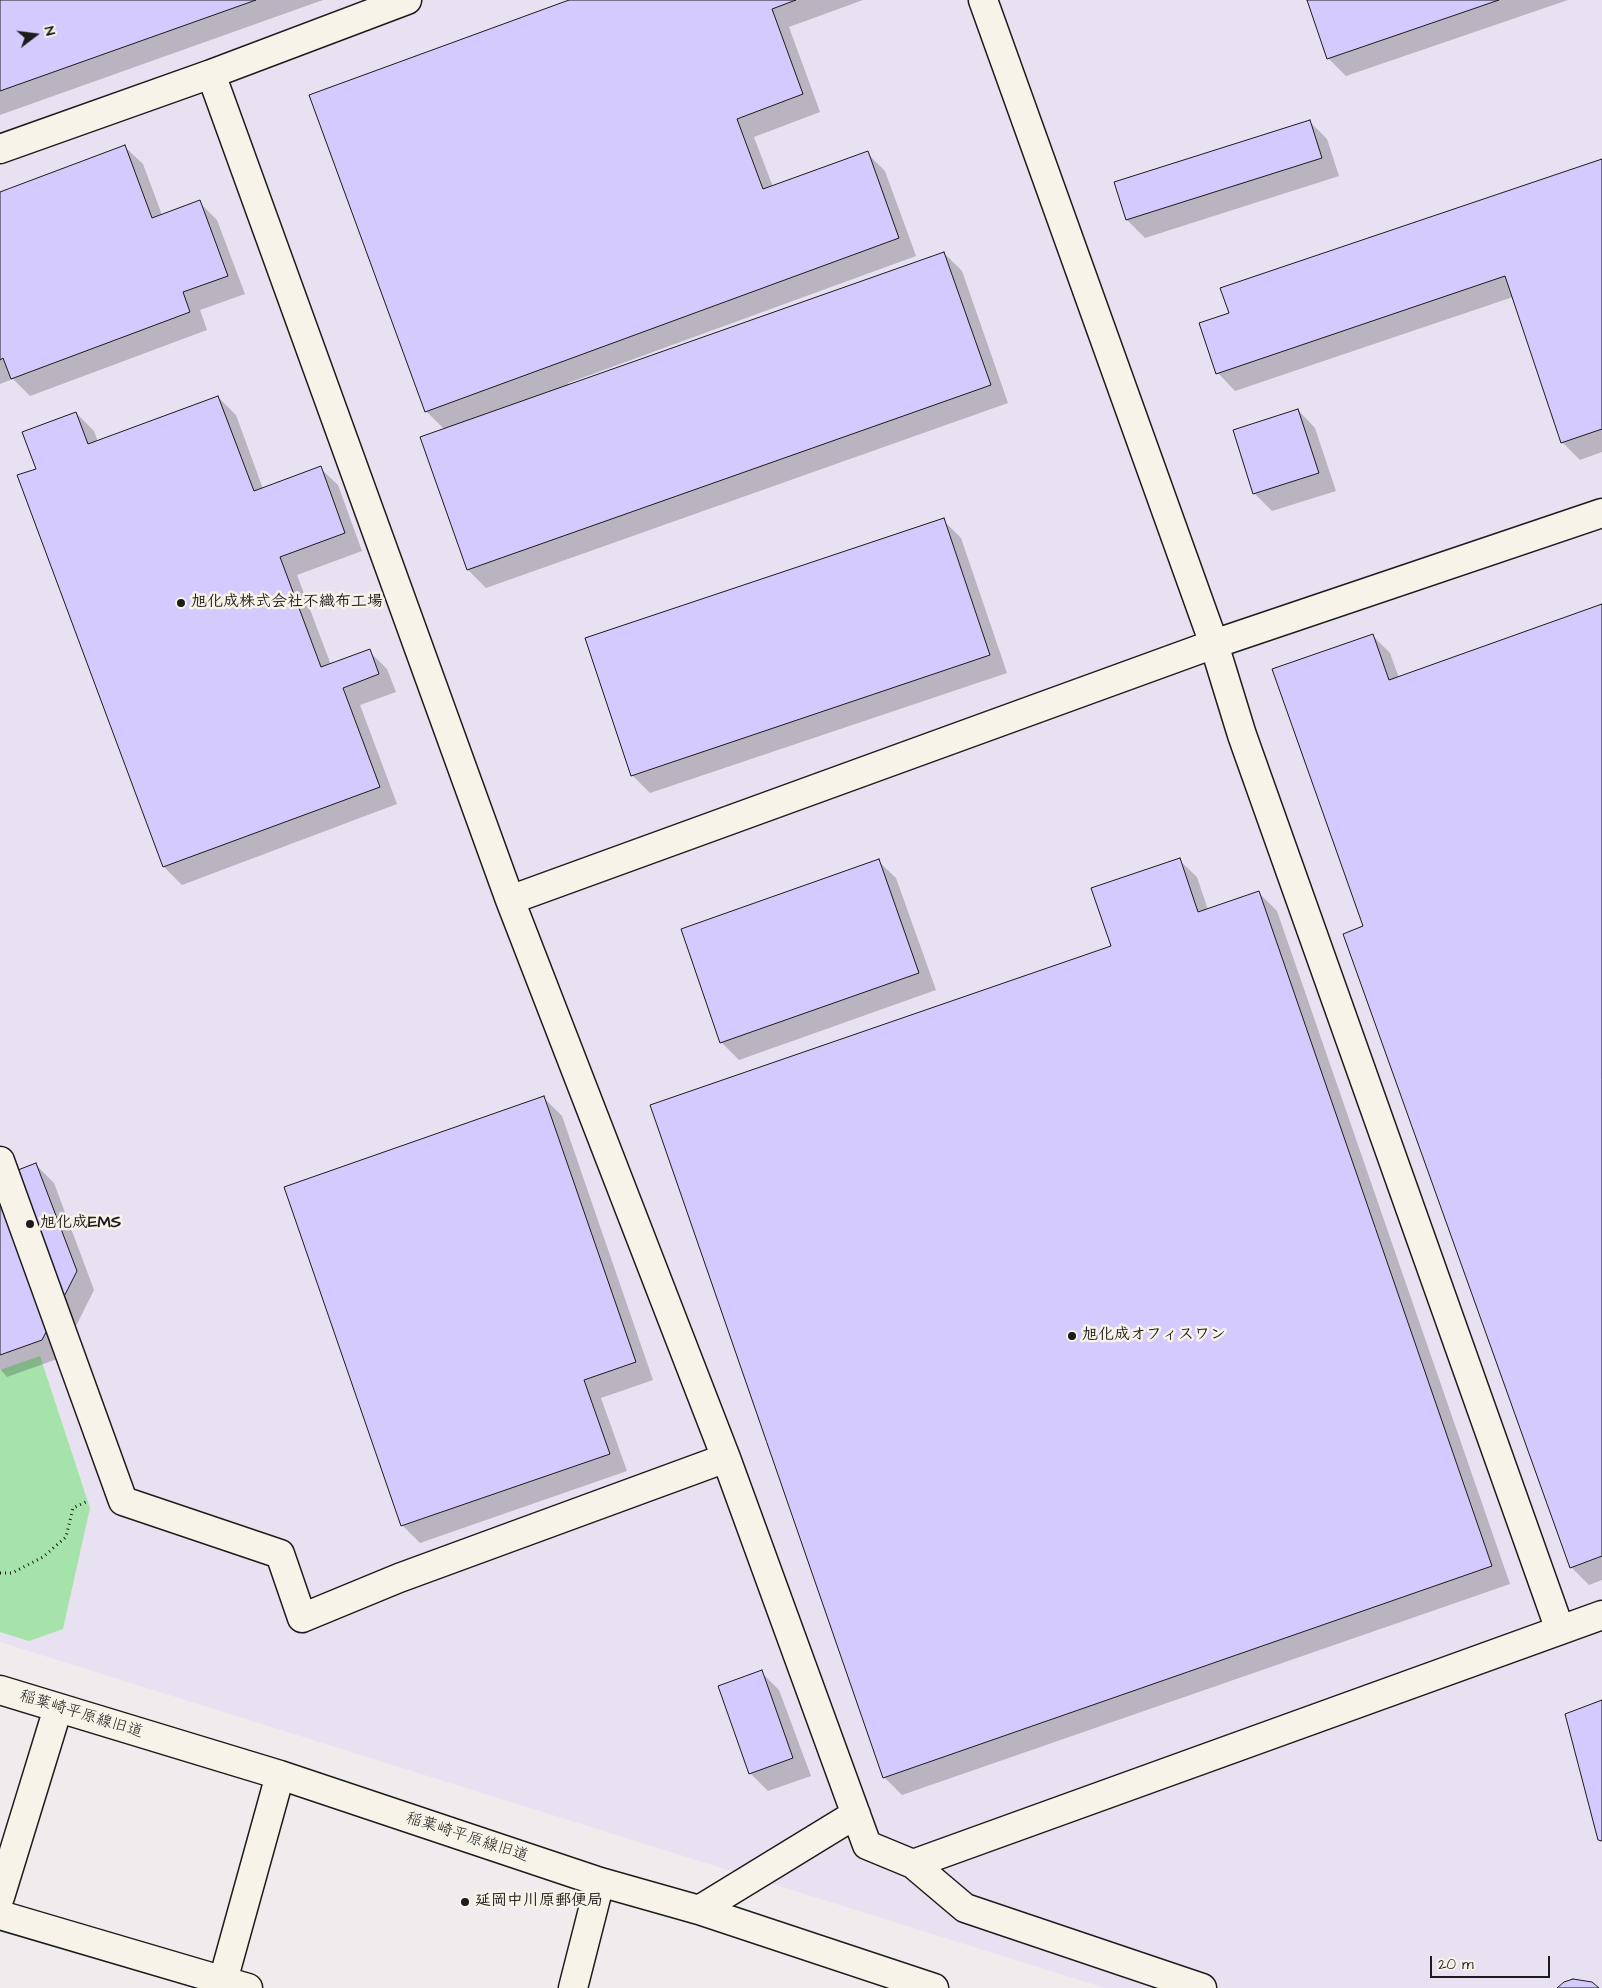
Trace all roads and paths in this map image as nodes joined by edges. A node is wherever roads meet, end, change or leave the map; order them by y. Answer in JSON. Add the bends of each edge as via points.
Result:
{"nodes":[{"id":1,"x":407,"y":0,"type":"edge"},
{"id":2,"x":983,"y":0,"type":"edge"},
{"id":3,"x":211,"y":74,"type":"junction"},
{"id":4,"x":0,"y":149,"type":"edge"},
{"id":5,"x":1602,"y":513,"type":"edge"},
{"id":6,"x":1214,"y":644,"type":"junction"},
{"id":7,"x":510,"y":900,"type":"junction"},
{"id":8,"x":0,"y":1161,"type":"edge"},
{"id":9,"x":726,"y":1458,"type":"junction"},
{"id":10,"x":73,"y":1508,"type":"dead end"},
{"id":11,"x":0,"y":1573,"type":"edge"},
{"id":12,"x":1602,"y":1615,"type":"edge"},
{"id":13,"x":1560,"y":1630,"type":"junction"},
{"id":14,"x":0,"y":1690,"type":"edge"},
{"id":15,"x":58,"y":1708,"type":"junction"},
{"id":16,"x":280,"y":1775,"type":"junction"},
{"id":17,"x":856,"y":1814,"type":"junction"},
{"id":18,"x":912,"y":1864,"type":"junction"},
{"id":19,"x":600,"y":1882,"type":"junction"},
{"id":20,"x":0,"y":1898,"type":"edge"},
{"id":21,"x":698,"y":1910,"type":"junction"},
{"id":22,"x":0,"y":1915,"type":"edge"},
{"id":23,"x":231,"y":1985,"type":"edge"},
{"id":24,"x":573,"y":1988,"type":"edge"},
{"id":25,"x":934,"y":1988,"type":"edge"},
{"id":26,"x":1202,"y":1988,"type":"edge"}],
"edges":[{"from":1,"to":3,"type":"street"},
{"from":2,"to":6,"type":"street"},
{"from":3,"to":4,"type":"street"},
{"from":3,"to":7,"type":"street"},
{"from":5,"to":6,"type":"street"},
{"from":6,"to":7,"type":"street"},
{"from":6,"to":13,"type":"street","via":[[1242,735]]},
{"from":7,"to":9,"type":"street"},
{"from":8,"to":9,"type":"street","via":[[123,1502],[280,1554],[302,1618],[399,1578]]},
{"from":9,"to":17,"type":"street"},
{"from":10,"to":11,"type":"path","via":[[66,1537],[44,1558],[12,1573]]},
{"from":12,"to":13,"type":"street"},
{"from":13,"to":18,"type":"street"},
{"from":14,"to":15,"type":"street","name":"稲葉崎平原線旧道"},
{"from":15,"to":16,"type":"street","name":"稲葉崎平原線旧道"},
{"from":15,"to":20,"type":"street"},
{"from":16,"to":19,"type":"street","name":"稲葉崎平原線旧道"},
{"from":16,"to":23,"type":"street"},
{"from":17,"to":18,"type":"street","via":[[867,1845]]},
{"from":17,"to":21,"type":"street"},
{"from":18,"to":26,"type":"street","via":[[965,1908]]},
{"from":19,"to":21,"type":"street","name":"稲葉崎平原線旧道"},
{"from":19,"to":24,"type":"street"},
{"from":21,"to":25,"type":"street","name":"稲葉崎平原線旧道"},
{"from":22,"to":23,"type":"street"}]}
